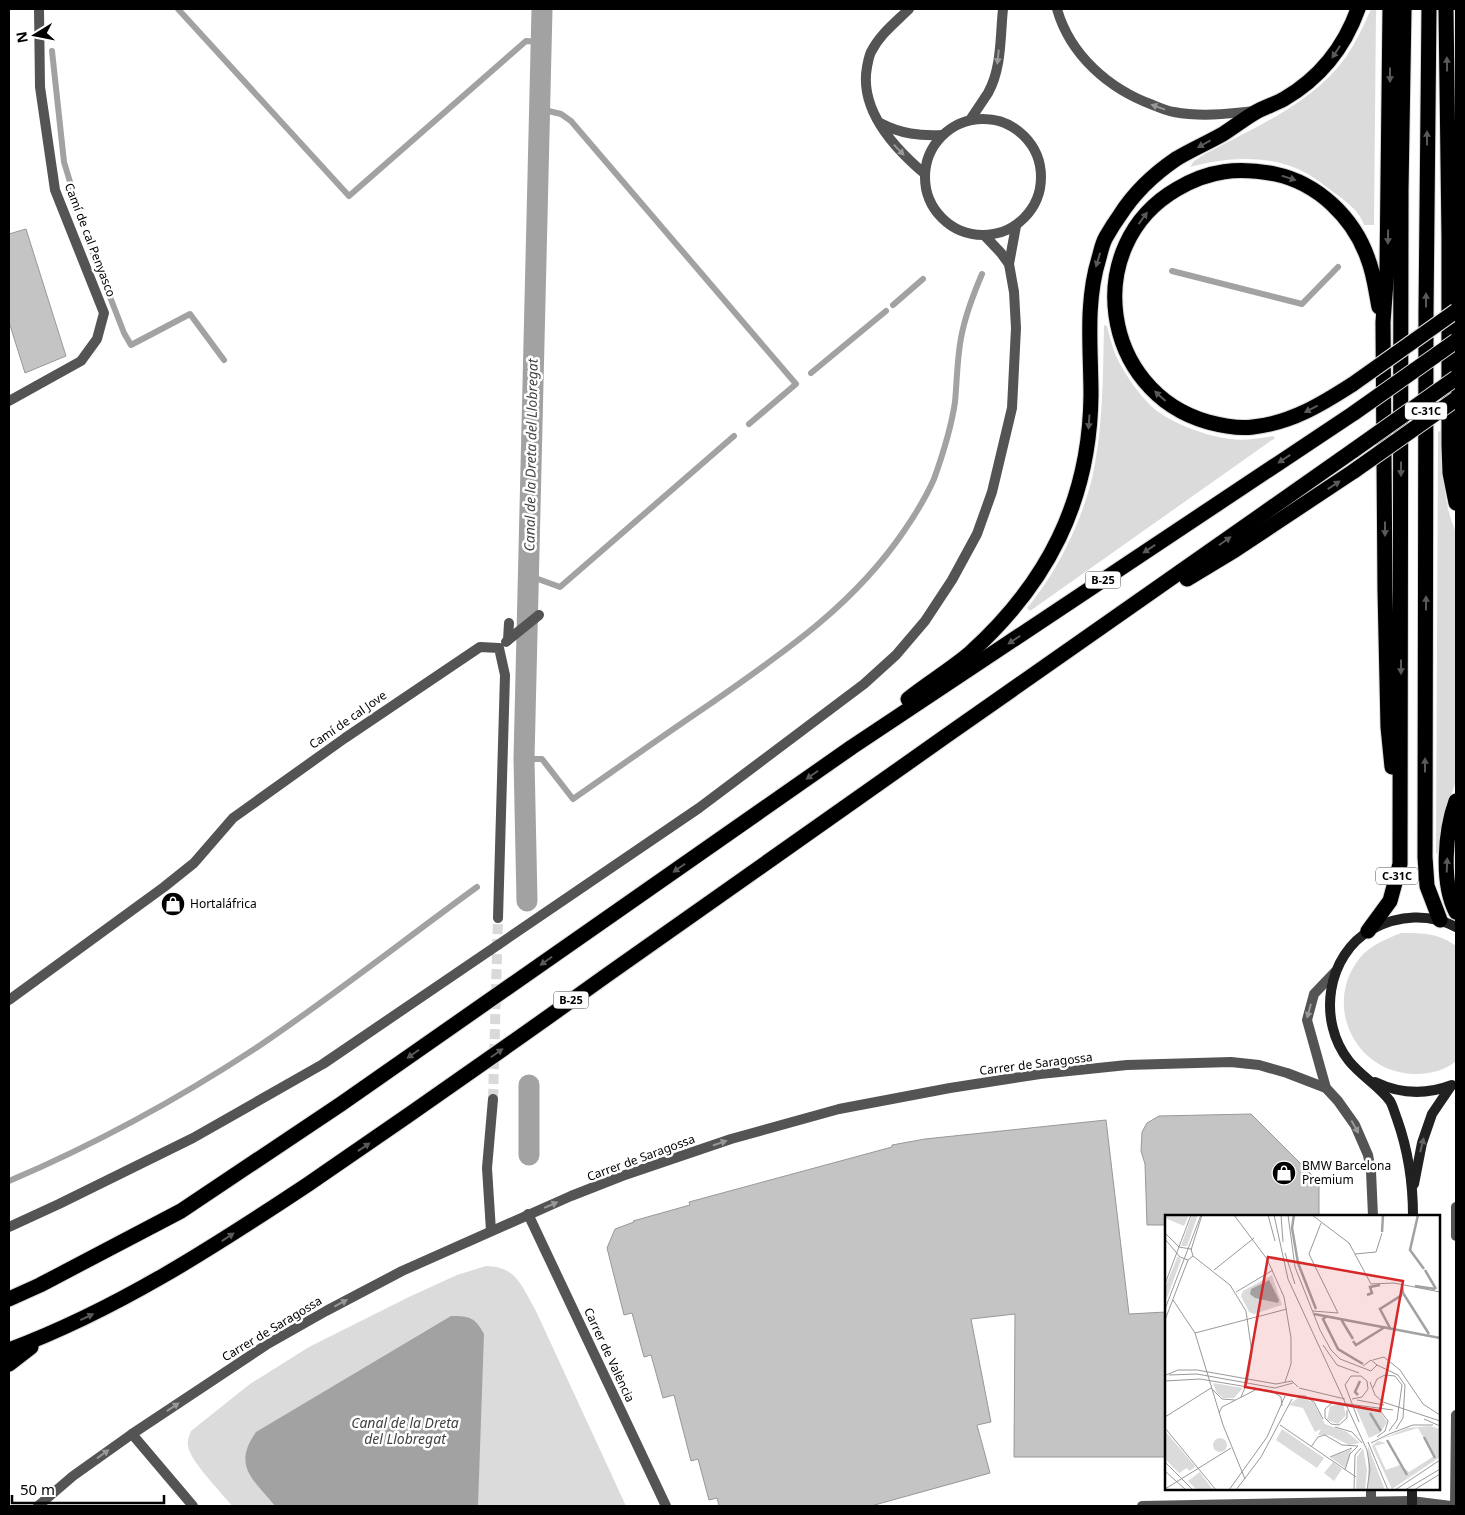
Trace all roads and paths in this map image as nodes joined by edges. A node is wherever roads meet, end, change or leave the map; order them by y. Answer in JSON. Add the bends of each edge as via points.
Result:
{"nodes":[{"id":1,"x":39,"y":9,"type":"edge"},
{"id":2,"x":909,"y":9,"type":"edge"},
{"id":3,"x":1003,"y":9,"type":"edge"},
{"id":4,"x":1057,"y":9,"type":"edge"},
{"id":5,"x":1358,"y":9,"type":"edge"},
{"id":6,"x":1390,"y":9,"type":"edge"},
{"id":7,"x":1404,"y":9,"type":"edge"},
{"id":8,"x":1429,"y":9,"type":"edge"},
{"id":9,"x":1447,"y":13,"type":"edge"},
{"id":10,"x":1258,"y":111,"type":"junction"},
{"id":11,"x":970,"y":120,"type":"junction"},
{"id":12,"x":879,"y":122,"type":"junction"},
{"id":13,"x":942,"y":135,"type":"junction"},
{"id":14,"x":924,"y":174,"type":"junction"},
{"id":15,"x":1016,"y":226,"type":"junction"},
{"id":16,"x":985,"y":236,"type":"junction"},
{"id":17,"x":1008,"y":264,"type":"junction"},
{"id":18,"x":1456,"y":311,"type":"edge"},
{"id":19,"x":1383,"y":322,"type":"junction"},
{"id":20,"x":1456,"y":341,"type":"edge"},
{"id":21,"x":1456,"y":378,"type":"edge"},
{"id":22,"x":1456,"y":399,"type":"edge"},
{"id":23,"x":9,"y":401,"type":"edge"},
{"id":24,"x":1456,"y":502,"type":"edge"},
{"id":25,"x":539,"y":615,"type":"dead end"},
{"id":26,"x":509,"y":623,"type":"dead end"},
{"id":27,"x":508,"y":640,"type":"junction"},
{"id":28,"x":1085,"y":640,"type":"junction"},
{"id":29,"x":500,"y":648,"type":"junction"},
{"id":30,"x":852,"y":747,"type":"junction"},
{"id":31,"x":1456,"y":801,"type":"edge"},
{"id":32,"x":1401,"y":812,"type":"junction"},
{"id":33,"x":1456,"y":912,"type":"edge"},
{"id":34,"x":498,"y":918,"type":"tunnel mouth"},
{"id":35,"x":1440,"y":920,"type":"junction"},
{"id":36,"x":1456,"y":927,"type":"edge"},
{"id":37,"x":1368,"y":931,"type":"junction"},
{"id":38,"x":1335,"y":972,"type":"junction"},
{"id":39,"x":9,"y":1000,"type":"edge"},
{"id":40,"x":1367,"y":1078,"type":"junction"},
{"id":41,"x":1454,"y":1085,"type":"edge"},
{"id":42,"x":1326,"y":1088,"type":"junction"},
{"id":43,"x":493,"y":1099,"type":"tunnel mouth"},
{"id":44,"x":1413,"y":1193,"type":"junction"},
{"id":45,"x":1456,"y":1207,"type":"edge"},
{"id":46,"x":528,"y":1214,"type":"junction"},
{"id":47,"x":1373,"y":1215,"type":"edge"},
{"id":48,"x":1412,"y":1215,"type":"edge"},
{"id":49,"x":9,"y":1227,"type":"edge"},
{"id":50,"x":491,"y":1231,"type":"junction"},
{"id":51,"x":1456,"y":1236,"type":"edge"},
{"id":52,"x":9,"y":1298,"type":"edge"},
{"id":53,"x":43,"y":1338,"type":"junction"},
{"id":54,"x":9,"y":1350,"type":"edge"},
{"id":55,"x":9,"y":1364,"type":"edge"},
{"id":56,"x":1456,"y":1415,"type":"edge"},
{"id":57,"x":132,"y":1434,"type":"junction"},
{"id":58,"x":1370,"y":1490,"type":"edge"},
{"id":59,"x":1412,"y":1490,"type":"edge"},
{"id":60,"x":1412,"y":1503,"type":"edge"},
{"id":61,"x":1371,"y":1504,"type":"edge"},
{"id":62,"x":38,"y":1506,"type":"edge"},
{"id":63,"x":192,"y":1506,"type":"edge"},
{"id":64,"x":666,"y":1506,"type":"edge"},
{"id":65,"x":1142,"y":1506,"type":"edge"},
{"id":66,"x":1453,"y":1506,"type":"edge"}],
"edges":[{"from":1,"to":23,"type":"street","name":"Camí de cal Penyasco","via":[[40,87],[55,190],[104,313],[97,339],[81,361]]},
{"from":2,"to":12,"type":"street","via":[[881,36],[870,53],[866,91]]},
{"from":3,"to":11,"type":"street","one_way":true,"via":[[994,79]]},
{"from":10,"to":4,"type":"street","one_way":true,"via":[[1209,116],[1173,112],[1122,91],[1092,68],[1072,42]]},
{"from":5,"to":10,"type":"highway","one_way":true,"via":[[1350,31],[1332,59],[1306,83]]},
{"from":6,"to":19,"type":"highway","one_way":true,"via":[[1387,260]]},
{"from":7,"to":32,"type":"highway","number":"C-31C","one_way":true},
{"from":35,"to":8,"type":"highway","number":"C-31C","one_way":true,"via":[[1427,886],[1425,857]]},
{"from":24,"to":9,"type":"highway","one_way":true,"via":[[1449,445]]},
{"from":10,"to":30,"type":"highway","one_way":true,"via":[[1175,160],[1141,187],[1105,239],[1090,303],[1091,396],[1087,447],[1076,495],[1050,557],[1014,608],[968,654]]},
{"from":11,"to":13,"type":"street","via":[[955,125]]},
{"from":11,"to":15,"type":"street","via":[[990,119],[1010,125],[1026,137],[1037,154],[1042,174],[1039,194],[1030,212]]},
{"from":12,"to":13,"type":"street","via":[[911,134]]},
{"from":12,"to":14,"type":"street","one_way":true,"via":[[891,142]]},
{"from":13,"to":14,"type":"street","via":[[933,146]]},
{"from":14,"to":16,"type":"street","via":[[926,193],[935,211],[949,225],[966,233]]},
{"from":15,"to":16,"type":"street"},
{"from":15,"to":17,"type":"street"},
{"from":16,"to":17,"type":"street"},
{"from":17,"to":49,"type":"street","via":[[1014,292],[1015,375],[1012,408],[992,492],[977,534],[952,580],[925,621],[896,655],[864,684],[698,808],[323,1064],[193,1138]]},
{"from":18,"to":19,"type":"highway","one_way":true,"bridge":true,"via":[[1353,384],[1298,416],[1268,425],[1227,426],[1199,419],[1168,403],[1142,378],[1118,333],[1116,275],[1133,232],[1162,197],[1193,180],[1228,170],[1253,170],[1291,177],[1326,198],[1351,225],[1368,259]]},
{"from":19,"to":32,"type":"highway","one_way":true,"via":[[1388,727],[1393,778]]},
{"from":20,"to":30,"type":"highway","number":"B-25","one_way":true,"bridge":true,"via":[[1354,413]]},
{"from":28,"to":21,"type":"highway","number":"B-25","one_way":true,"bridge":true},
{"from":28,"to":22,"type":"highway","one_way":true,"bridge":true,"via":[[1235,550]]},
{"from":25,"to":27,"type":"street"},
{"from":26,"to":27,"type":"street"},
{"from":27,"to":29,"type":"street"},
{"from":53,"to":28,"type":"highway","number":"B-25","one_way":true,"via":[[161,1278],[276,1206]]},
{"from":29,"to":34,"type":"street","via":[[505,675]]},
{"from":29,"to":39,"type":"street","name":"Camí de cal Jove","via":[[480,647],[280,783],[233,818],[194,863]]},
{"from":30,"to":52,"type":"highway","number":"B-25","one_way":true,"via":[[341,1104],[181,1210]]},
{"from":33,"to":31,"type":"highway","one_way":true,"via":[[1446,879]]},
{"from":32,"to":37,"type":"highway","number":"C-31C","via":[[1400,864],[1396,882],[1390,901]]},
{"from":35,"to":36,"type":"street"},
{"from":35,"to":37,"type":"street","via":[[1396,919]]},
{"from":37,"to":38,"type":"street","via":[[1349,949]]},
{"from":38,"to":40,"type":"street","via":[[1330,995],[1330,1019],[1337,1042],[1350,1062]]},
{"from":38,"to":42,"type":"street","one_way":true,"via":[[1314,994],[1307,1020]]},
{"from":40,"to":41,"type":"street","via":[[1387,1088],[1408,1092],[1430,1092]]},
{"from":40,"to":44,"type":"street","via":[[1391,1102],[1405,1141]]},
{"from":44,"to":41,"type":"street","one_way":true,"via":[[1422,1143],[1432,1114]]},
{"from":46,"to":42,"type":"street","name":"Carrer de Saragossa","one_way":true,"via":[[622,1176],[731,1139],[839,1109],[950,1088],[1127,1065],[1231,1062],[1278,1070]]},
{"from":42,"to":47,"type":"street","one_way":true,"via":[[1355,1125],[1368,1155]]},
{"from":43,"to":50,"type":"street","via":[[487,1168]]},
{"from":44,"to":48,"type":"street"},
{"from":45,"to":51,"type":"street"},
{"from":46,"to":50,"type":"street","name":"Carrer de Saragossa"},
{"from":46,"to":64,"type":"street","name":"Carrer de València"},
{"from":57,"to":50,"type":"street","name":"Carrer de Saragossa","one_way":true,"via":[[266,1345],[402,1271]]},
{"from":53,"to":54,"type":"highway","number":"B-25"},
{"from":53,"to":55,"type":"highway"},
{"from":56,"to":66,"type":"street"},
{"from":62,"to":57,"type":"street","name":"Carrer de Saragossa","one_way":true,"via":[[73,1476]]},
{"from":57,"to":63,"type":"street"},
{"from":58,"to":61,"type":"street"},
{"from":59,"to":60,"type":"street"},
{"from":60,"to":61,"type":"street"},
{"from":60,"to":66,"type":"street"},
{"from":61,"to":65,"type":"street"}]}
